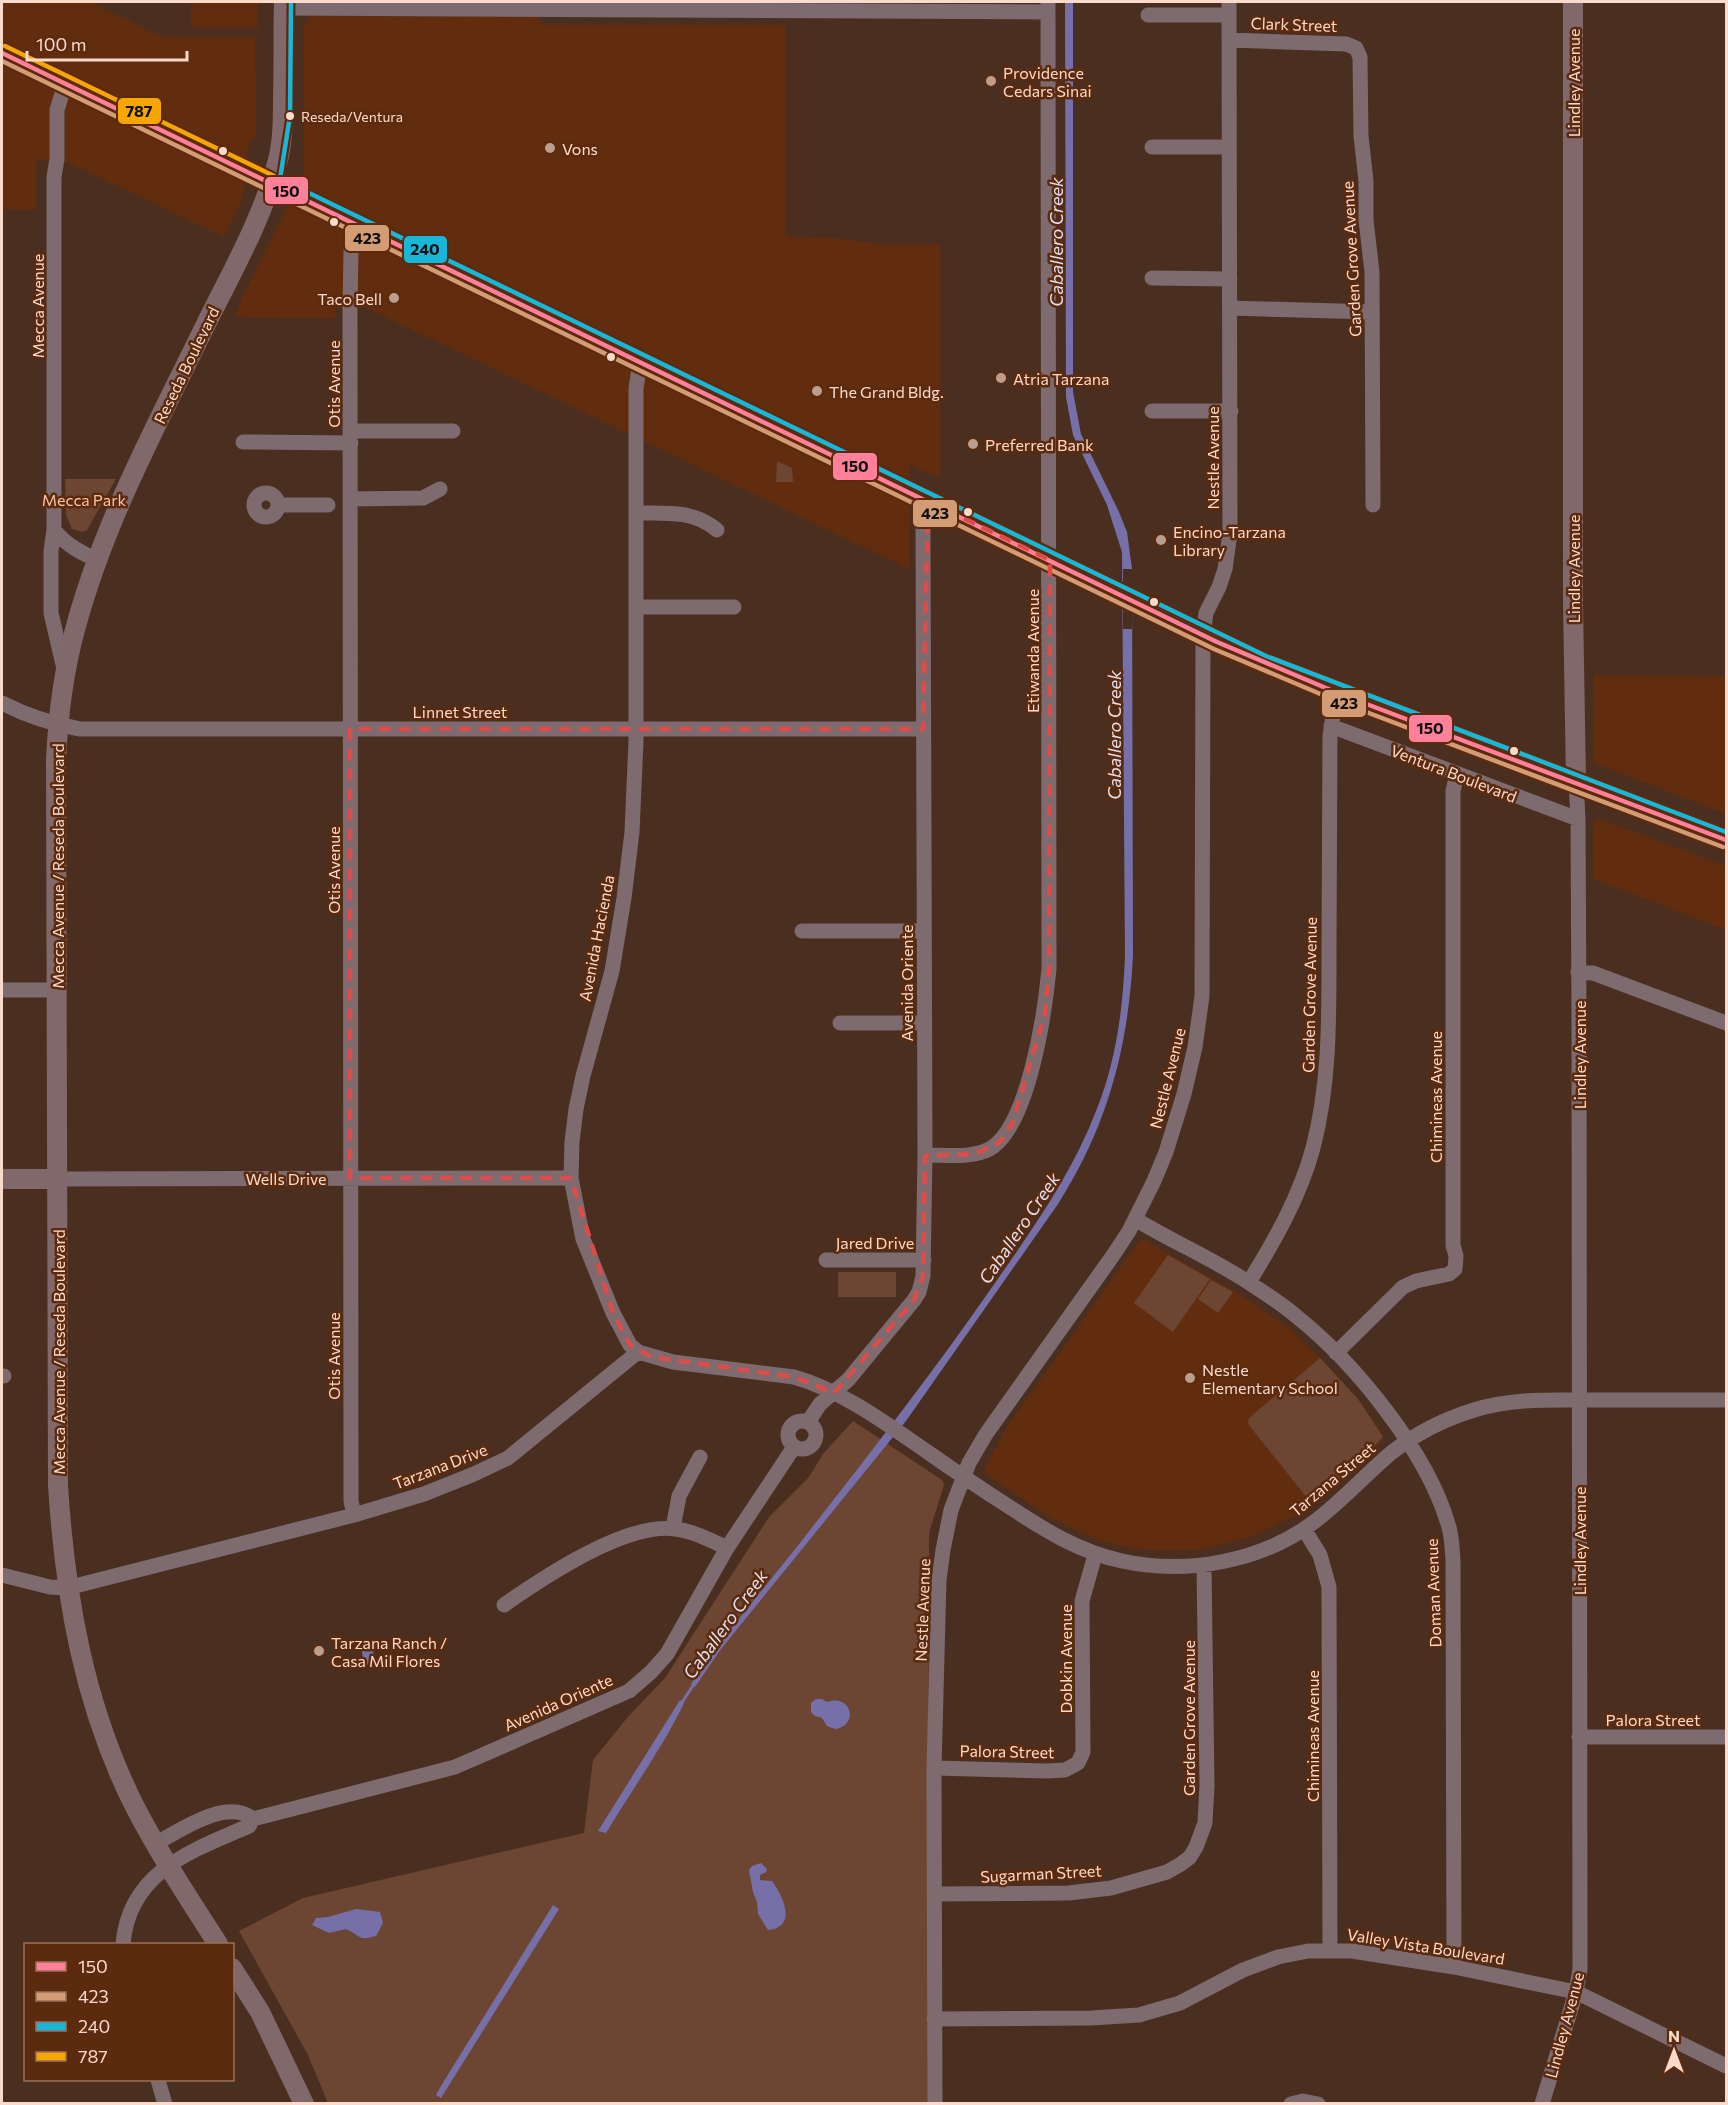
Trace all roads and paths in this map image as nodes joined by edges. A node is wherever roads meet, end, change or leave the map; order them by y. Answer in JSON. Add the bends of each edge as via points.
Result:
{"nodes":[{"id":1,"x":1573,"y":2,"type":"edge"},
{"id":2,"x":284,"y":5,"type":"edge"},
{"id":3,"x":1048,"y":7,"type":"edge"},
{"id":4,"x":1229,"y":8,"type":"edge"},
{"id":5,"x":1148,"y":15,"type":"dead end"},
{"id":6,"x":1229,"y":39,"type":"junction"},
{"id":7,"x":1356,"y":48,"type":"joint"},
{"id":8,"x":2,"y":53,"type":"edge"},
{"id":9,"x":65,"y":84,"type":"junction"},
{"id":10,"x":1152,"y":147,"type":"dead end"},
{"id":11,"x":1229,"y":147,"type":"junction"},
{"id":12,"x":271,"y":183,"type":"junction"},
{"id":13,"x":358,"y":225,"type":"junction"},
{"id":14,"x":1152,"y":278,"type":"dead end"},
{"id":15,"x":1230,"y":279,"type":"junction"},
{"id":16,"x":1230,"y":308,"type":"junction"},
{"id":17,"x":1372,"y":312,"type":"junction"},
{"id":18,"x":640,"y":363,"type":"junction"},
{"id":19,"x":1152,"y":411,"type":"dead end"},
{"id":20,"x":1231,"y":411,"type":"junction"},
{"id":21,"x":453,"y":431,"type":"dead end"},
{"id":22,"x":351,"y":437,"type":"junction"},
{"id":23,"x":243,"y":442,"type":"dead end"},
{"id":24,"x":440,"y":489,"type":"dead end"},
{"id":25,"x":351,"y":499,"type":"junction"},
{"id":26,"x":928,"y":501,"type":"junction"},
{"id":27,"x":278,"y":505,"type":"dead end"},
{"id":28,"x":328,"y":505,"type":"dead end"},
{"id":29,"x":1373,"y":505,"type":"dead end"},
{"id":30,"x":636,"y":513,"type":"junction"},
{"id":31,"x":54,"y":530,"type":"junction"},
{"id":32,"x":717,"y":530,"type":"dead end"},
{"id":33,"x":97,"y":560,"type":"junction"},
{"id":34,"x":1050,"y":560,"type":"junction"},
{"id":35,"x":636,"y":607,"type":"junction"},
{"id":36,"x":734,"y":607,"type":"dead end"},
{"id":37,"x":1203,"y":635,"type":"junction"},
{"id":38,"x":65,"y":675,"type":"junction"},
{"id":39,"x":1341,"y":694,"type":"junction"},
{"id":40,"x":2,"y":703,"type":"edge"},
{"id":41,"x":58,"y":725,"type":"junction"},
{"id":42,"x":1331,"y":726,"type":"junction"},
{"id":43,"x":350,"y":729,"type":"junction"},
{"id":44,"x":923,"y":729,"type":"junction"},
{"id":45,"x":636,"y":730,"type":"junction"},
{"id":46,"x":1457,"y":774,"type":"junction"},
{"id":47,"x":1575,"y":781,"type":"junction"},
{"id":48,"x":1578,"y":819,"type":"junction"},
{"id":49,"x":1726,"y":840,"type":"edge"},
{"id":50,"x":802,"y":931,"type":"dead end"},
{"id":51,"x":924,"y":931,"type":"junction"},
{"id":52,"x":1578,"y":972,"type":"junction"},
{"id":53,"x":2,"y":990,"type":"edge"},
{"id":54,"x":56,"y":990,"type":"junction"},
{"id":55,"x":840,"y":1023,"type":"dead end"},
{"id":56,"x":924,"y":1023,"type":"junction"},
{"id":57,"x":1726,"y":1023,"type":"edge"},
{"id":58,"x":925,"y":1155,"type":"junction"},
{"id":59,"x":350,"y":1178,"type":"junction"},
{"id":60,"x":571,"y":1178,"type":"junction"},
{"id":61,"x":2,"y":1179,"type":"edge"},
{"id":62,"x":57,"y":1179,"type":"junction"},
{"id":63,"x":1135,"y":1219,"type":"junction"},
{"id":64,"x":826,"y":1260,"type":"dead end"},
{"id":65,"x":924,"y":1260,"type":"junction"},
{"id":66,"x":1249,"y":1282,"type":"junction"},
{"id":67,"x":638,"y":1352,"type":"junction"},
{"id":68,"x":1336,"y":1353,"type":"junction"},
{"id":69,"x":834,"y":1393,"type":"junction"},
{"id":70,"x":1579,"y":1400,"type":"junction"},
{"id":71,"x":1726,"y":1400,"type":"edge"},
{"id":72,"x":808,"y":1422,"type":"junction"},
{"id":73,"x":1407,"y":1441,"type":"junction"},
{"id":74,"x":794,"y":1447,"type":"junction"},
{"id":75,"x":700,"y":1457,"type":"dead end"},
{"id":76,"x":963,"y":1476,"type":"junction"},
{"id":77,"x":354,"y":1515,"type":"junction"},
{"id":78,"x":673,"y":1528,"type":"junction"},
{"id":79,"x":1304,"y":1529,"type":"junction"},
{"id":80,"x":727,"y":1548,"type":"junction"},
{"id":81,"x":1095,"y":1555,"type":"junction"},
{"id":82,"x":1204,"y":1565,"type":"junction"},
{"id":83,"x":2,"y":1575,"type":"edge"},
{"id":84,"x":67,"y":1588,"type":"junction"},
{"id":85,"x":504,"y":1605,"type":"dead end"},
{"id":86,"x":1579,"y":1737,"type":"junction"},
{"id":87,"x":1726,"y":1737,"type":"edge"},
{"id":88,"x":1078,"y":1763,"type":"joint"},
{"id":89,"x":934,"y":1768,"type":"junction"},
{"id":90,"x":252,"y":1819,"type":"junction"},
{"id":91,"x":155,"y":1844,"type":"junction"},
{"id":92,"x":1181,"y":1864,"type":"joint"},
{"id":93,"x":168,"y":1866,"type":"junction"},
{"id":94,"x":934,"y":1894,"type":"junction"},
{"id":95,"x":123,"y":1943,"type":"edge"},
{"id":96,"x":217,"y":1943,"type":"edge"},
{"id":97,"x":1330,"y":1950,"type":"junction"},
{"id":98,"x":1454,"y":1967,"type":"junction"},
{"id":99,"x":234,"y":1971,"type":"edge"},
{"id":100,"x":1576,"y":1992,"type":"junction"},
{"id":101,"x":934,"y":2019,"type":"junction"},
{"id":102,"x":1726,"y":2066,"type":"edge"},
{"id":103,"x":159,"y":2081,"type":"edge"},
{"id":104,"x":165,"y":2103,"type":"edge"},
{"id":105,"x":304,"y":2103,"type":"edge"},
{"id":106,"x":934,"y":2103,"type":"edge"},
{"id":107,"x":1291,"y":2103,"type":"edge"},
{"id":108,"x":1318,"y":2103,"type":"edge"},
{"id":109,"x":1542,"y":2103,"type":"edge"}],
"edges":[{"from":1,"to":47,"type":"main road","name":"Lindley Avenue"},
{"from":2,"to":3,"type":"street"},
{"from":2,"to":12,"type":"main road","name":"Reseda Boulevard","via":[[282,128]]},
{"from":3,"to":34,"type":"street","name":"Etiwanda Avenue"},
{"from":4,"to":5,"type":"street","name":"Clark Street"},
{"from":4,"to":6,"type":"street","name":"Nestle Avenue"},
{"from":6,"to":7,"type":"street","name":"Clark Street","via":[[1346,44]]},
{"from":6,"to":11,"type":"street","name":"Nestle Avenue"},
{"from":7,"to":17,"type":"street","name":"Garden Grove Avenue","via":[[1360,57]]},
{"from":8,"to":9,"type":"main road","name":"Ventura Boulevard"},
{"from":9,"to":12,"type":"main road","name":"Ventura Boulevard"},
{"from":9,"to":31,"type":"street","name":"Mecca Avenue","via":[[57,110],[54,177]]},
{"from":10,"to":11,"type":"street"},
{"from":11,"to":15,"type":"street","name":"Nestle Avenue"},
{"from":12,"to":13,"type":"main road","name":"Ventura Boulevard"},
{"from":12,"to":33,"type":"main road","name":"Reseda Boulevard"},
{"from":13,"to":18,"type":"main road","name":"Ventura Boulevard"},
{"from":13,"to":22,"type":"street","name":"Otis Avenue","via":[[351,251]]},
{"from":14,"to":15,"type":"street"},
{"from":15,"to":16,"type":"street","name":"Nestle Avenue"},
{"from":16,"to":17,"type":"street"},
{"from":16,"to":20,"type":"street","name":"Nestle Avenue"},
{"from":17,"to":29,"type":"street","name":"Garden Grove Avenue"},
{"from":18,"to":26,"type":"main road","name":"Ventura Boulevard"},
{"from":18,"to":30,"type":"street","name":"Avenida Hacienda","via":[[636,388]]},
{"from":19,"to":20,"type":"street"},
{"from":20,"to":37,"type":"street","name":"Nestle Avenue","via":[[1229,549],[1219,587],[1206,613]]},
{"from":21,"to":22,"type":"street"},
{"from":22,"to":23,"type":"street"},
{"from":22,"to":25,"type":"street","name":"Otis Avenue"},
{"from":24,"to":25,"type":"street","via":[[423,498]]},
{"from":25,"to":43,"type":"street","name":"Otis Avenue"},
{"from":26,"to":34,"type":"main road","name":"Ventura Boulevard"},
{"from":26,"to":44,"type":"street","name":"Avenida Oriente","via":[[924,528]]},
{"from":27,"to":28,"type":"street"},
{"from":30,"to":32,"type":"street","via":[[682,513],[700,518]]},
{"from":30,"to":35,"type":"street","name":"Avenida Hacienda"},
{"from":31,"to":33,"type":"street","via":[[63,541]]},
{"from":31,"to":38,"type":"street","name":"Mecca Avenue","via":[[51,613]]},
{"from":33,"to":38,"type":"main road","name":"Reseda Boulevard"},
{"from":34,"to":37,"type":"main road","name":"Ventura Boulevard"},
{"from":34,"to":58,"type":"street","name":"Etiwanda Avenue","via":[[1049,969],[1045,1012],[1013,1122],[999,1143],[974,1154]]},
{"from":35,"to":36,"type":"street"},
{"from":35,"to":45,"type":"street","name":"Avenida Hacienda"},
{"from":37,"to":39,"type":"main road","name":"Ventura Boulevard"},
{"from":37,"to":63,"type":"street","name":"Nestle Avenue","via":[[1202,996],[1184,1094],[1166,1152]]},
{"from":38,"to":41,"type":"main road","name":"Reseda Boulevard"},
{"from":39,"to":42,"type":"street","name":"Garden Grove Avenue"},
{"from":39,"to":47,"type":"main road","name":"Ventura Boulevard"},
{"from":40,"to":41,"type":"street","name":"Linnet Street","via":[[28,717]]},
{"from":41,"to":43,"type":"street","name":"Linnet Street","via":[[80,729]]},
{"from":41,"to":54,"type":"main road","name":"Mecca Avenue / Reseda Boulevard"},
{"from":42,"to":46,"type":"street","name":"Ventura Boulevard"},
{"from":42,"to":66,"type":"street","name":"Garden Grove Avenue","via":[[1329,1047],[1324,1102],[1298,1191]]},
{"from":43,"to":45,"type":"street","name":"Linnet Street"},
{"from":43,"to":59,"type":"street","name":"Otis Avenue"},
{"from":44,"to":45,"type":"street","name":"Linnet Street"},
{"from":44,"to":51,"type":"street","name":"Avenida Oriente"},
{"from":45,"to":60,"type":"street","name":"Avenida Hacienda","via":[[635,792],[624,898],[612,970],[576,1109]]},
{"from":46,"to":48,"type":"street","name":"Ventura Boulevard"},
{"from":46,"to":68,"type":"street","name":"Chimineas Avenue","via":[[1453,791],[1455,1269],[1403,1287]]},
{"from":47,"to":48,"type":"street","name":"Lindley Avenue"},
{"from":47,"to":49,"type":"main road","name":"Ventura Boulevard"},
{"from":48,"to":52,"type":"street","name":"Lindley Avenue"},
{"from":50,"to":51,"type":"street","via":[[836,938]]},
{"from":51,"to":56,"type":"street","name":"Avenida Oriente"},
{"from":52,"to":57,"type":"street","via":[[1593,973]]},
{"from":52,"to":70,"type":"street","name":"Lindley Avenue"},
{"from":53,"to":54,"type":"street"},
{"from":54,"to":62,"type":"main road","name":"Mecca Avenue / Reseda Boulevard"},
{"from":55,"to":56,"type":"street"},
{"from":56,"to":58,"type":"street","name":"Avenida Oriente"},
{"from":58,"to":65,"type":"street","name":"Avenida Oriente"},
{"from":59,"to":60,"type":"street","name":"Wells Drive"},
{"from":59,"to":62,"type":"street","name":"Wells Drive"},
{"from":59,"to":77,"type":"street","name":"Otis Avenue"},
{"from":60,"to":67,"type":"street","name":"Avenida Hacienda","via":[[583,1239],[596,1274],[630,1345]]},
{"from":61,"to":62,"type":"main road","name":"Wells Drive"},
{"from":62,"to":84,"type":"main road","name":"Mecca Avenue / Reseda Boulevard","via":[[58,1485]]},
{"from":63,"to":66,"type":"street","name":"Doman Avenue"},
{"from":63,"to":76,"type":"street","name":"Nestle Avenue","via":[[986,1434]]},
{"from":64,"to":65,"type":"street","name":"Jared Drive"},
{"from":65,"to":69,"type":"street","name":"Avenida Oriente","via":[[914,1300]]},
{"from":66,"to":68,"type":"street","name":"Doman Avenue","via":[[1296,1316]]},
{"from":67,"to":69,"type":"street","via":[[673,1362],[794,1377]]},
{"from":67,"to":77,"type":"street","name":"Tarzana Drive","via":[[508,1458],[424,1494]]},
{"from":68,"to":73,"type":"street","name":"Doman Avenue"},
{"from":69,"to":72,"type":"street","name":"Avenida Oriente","via":[[820,1404]]},
{"from":69,"to":76,"type":"street","name":"Tarzana Street"},
{"from":70,"to":71,"type":"street","name":"Tarzana Street"},
{"from":70,"to":73,"type":"street","name":"Tarzana Street","via":[[1516,1401],[1475,1409]]},
{"from":70,"to":86,"type":"street","name":"Lindley Avenue"},
{"from":72,"to":74,"type":"street","name":"Avenida Oriente","via":[[796,1422],[790,1428],[789,1440]]},
{"from":72,"to":74,"type":"street","name":"Avenida Oriente","via":[[817,1433],[815,1442],[803,1449]]},
{"from":73,"to":79,"type":"street","name":"Tarzana Street"},
{"from":73,"to":98,"type":"street","name":"Doman Avenue","via":[[1435,1488],[1449,1526],[1453,1560]]},
{"from":74,"to":80,"type":"street","name":"Avenida Oriente"},
{"from":75,"to":78,"type":"street","via":[[679,1496]]},
{"from":76,"to":81,"type":"street","name":"Tarzana Street","via":[[1042,1529]]},
{"from":76,"to":89,"type":"street","name":"Nestle Avenue","via":[[947,1530],[939,1580]]},
{"from":77,"to":84,"type":"street","name":"Tarzana Drive"},
{"from":78,"to":80,"type":"street"},
{"from":78,"to":85,"type":"street","via":[[647,1529],[624,1537],[548,1574]]},
{"from":79,"to":82,"type":"street","name":"Tarzana Street","via":[[1253,1552]]},
{"from":79,"to":97,"type":"street","name":"Chimineas Avenue","via":[[1320,1555],[1329,1587]]},
{"from":80,"to":90,"type":"street","name":"Avenida Oriente","via":[[667,1654],[629,1690],[455,1767]]},
{"from":81,"to":82,"type":"street","name":"Tarzana Street","via":[[1155,1566]]},
{"from":81,"to":88,"type":"street","name":"Dobkin Avenue","via":[[1082,1601],[1083,1752]]},
{"from":82,"to":92,"type":"street","name":"Garden Grove Avenue","via":[[1205,1822],[1196,1847]]},
{"from":83,"to":84,"type":"street","name":"Tarzana Drive"},
{"from":84,"to":91,"type":"main road","name":"Mecca Avenue / Reseda Boulevard","via":[[98,1719]]},
{"from":86,"to":87,"type":"street","name":"Palora Street"},
{"from":86,"to":100,"type":"street","name":"Lindley Avenue","via":[[1580,1969]]},
{"from":88,"to":89,"type":"street","name":"Palora Street","via":[[1065,1770],[1047,1771]]},
{"from":89,"to":94,"type":"street","name":"Nestle Avenue"},
{"from":90,"to":91,"type":"street","name":"Avenida Oriente","via":[[248,1815],[221,1812]]},
{"from":90,"to":93,"type":"street","name":"Avenida Oriente","via":[[249,1826]]},
{"from":91,"to":93,"type":"main road","name":"Mecca Avenue / Reseda Boulevard"},
{"from":92,"to":94,"type":"street","name":"Sugarman Street","via":[[1167,1872],[1111,1887],[1069,1893]]},
{"from":93,"to":95,"type":"street","name":"Avenida Oriente","via":[[150,1880],[132,1905]]},
{"from":93,"to":96,"type":"main road","name":"Mecca Avenue / Reseda Boulevard"},
{"from":94,"to":101,"type":"street","name":"Nestle Avenue"},
{"from":97,"to":98,"type":"street","name":"Valley Vista Boulevard"},
{"from":97,"to":101,"type":"street","name":"Valley Vista Boulevard","via":[[1278,1957],[1243,1970],[1180,2003],[1138,2015]]},
{"from":98,"to":100,"type":"street","name":"Valley Vista Boulevard"},
{"from":99,"to":105,"type":"main road","via":[[260,2012]]},
{"from":100,"to":102,"type":"street","name":"Valley Vista Boulevard"},
{"from":100,"to":109,"type":"street","name":"Lindley Avenue"},
{"from":101,"to":106,"type":"street","name":"Nestle Avenue"},
{"from":103,"to":104,"type":"street"},
{"from":107,"to":108,"type":"street"}]}
